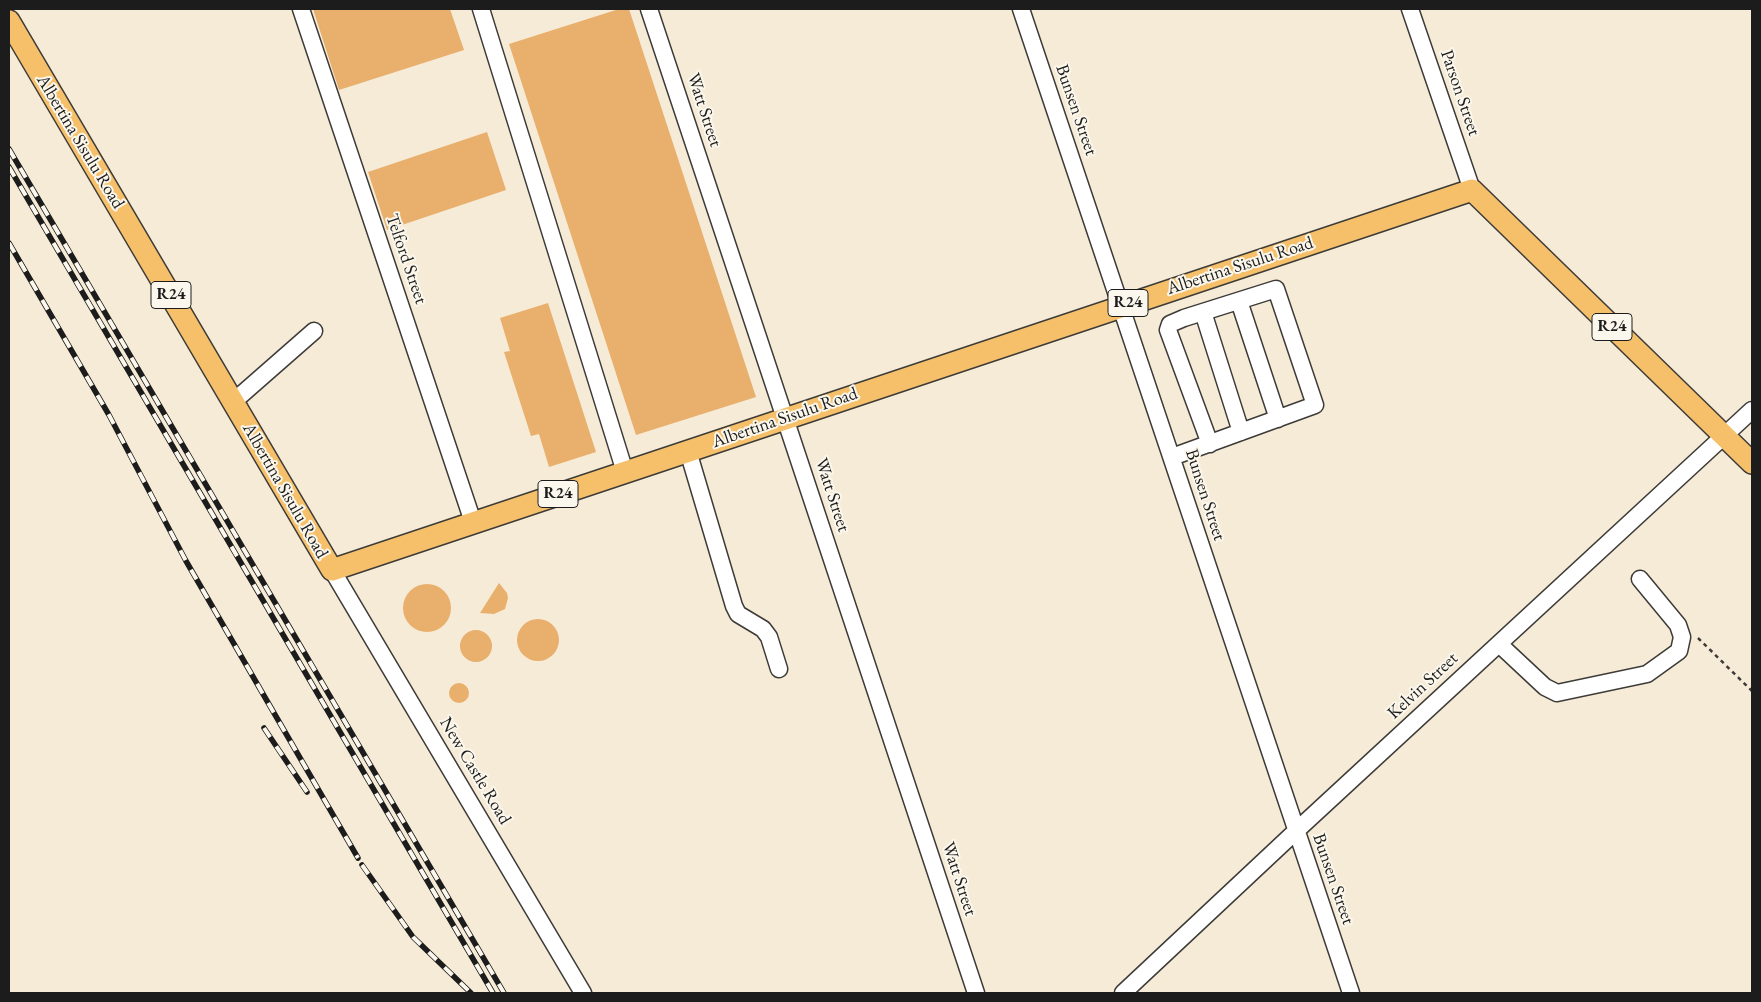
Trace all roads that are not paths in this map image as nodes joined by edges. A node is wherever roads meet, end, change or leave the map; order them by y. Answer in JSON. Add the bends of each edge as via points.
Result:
{"nodes":[{"id":1,"x":301,"y":9,"type":"edge"},
{"id":2,"x":481,"y":9,"type":"edge"},
{"id":3,"x":649,"y":9,"type":"edge"},
{"id":4,"x":1021,"y":9,"type":"edge"},
{"id":5,"x":1410,"y":9,"type":"edge"},
{"id":6,"x":9,"y":21,"type":"edge"},
{"id":7,"x":1472,"y":190,"type":"junction"},
{"id":8,"x":1239,"y":301,"type":"junction"},
{"id":9,"x":1121,"y":306,"type":"junction"},
{"id":10,"x":1203,"y":312,"type":"junction"},
{"id":11,"x":314,"y":331,"type":"dead end"},
{"id":12,"x":233,"y":402,"type":"junction"},
{"id":13,"x":1752,"y":410,"type":"edge"},
{"id":14,"x":785,"y":418,"type":"junction"},
{"id":15,"x":1278,"y":419,"type":"junction"},
{"id":16,"x":1241,"y":432,"type":"junction"},
{"id":17,"x":1724,"y":437,"type":"junction"},
{"id":18,"x":1210,"y":444,"type":"junction"},
{"id":19,"x":688,"y":451,"type":"junction"},
{"id":20,"x":1172,"y":457,"type":"junction"},
{"id":21,"x":1752,"y":464,"type":"edge"},
{"id":22,"x":625,"y":472,"type":"junction"},
{"id":23,"x":473,"y":522,"type":"junction"},
{"id":24,"x":332,"y":570,"type":"junction"},
{"id":25,"x":1640,"y":579,"type":"dead end"},
{"id":26,"x":1499,"y":644,"type":"junction"},
{"id":27,"x":779,"y":668,"type":"dead end"},
{"id":28,"x":1296,"y":831,"type":"junction"},
{"id":29,"x":583,"y":993,"type":"edge"},
{"id":30,"x":976,"y":993,"type":"edge"},
{"id":31,"x":1123,"y":993,"type":"edge"},
{"id":32,"x":1351,"y":993,"type":"edge"}],
"edges":[{"from":1,"to":23,"type":"street","name":"Telford Street"},
{"from":2,"to":22,"type":"street"},
{"from":3,"to":14,"type":"street","name":"Watt Street"},
{"from":4,"to":9,"type":"street","name":"Bunsen Street"},
{"from":5,"to":7,"type":"street","name":"Parson Street"},
{"from":6,"to":12,"type":"main road","name":"Albertina Sisulu Road","number":"R24"},
{"from":7,"to":9,"type":"main road","name":"Albertina Sisulu Road","number":"R24"},
{"from":7,"to":17,"type":"main road","number":"R24"},
{"from":8,"to":10,"type":"street"},
{"from":8,"to":15,"type":"street"},
{"from":8,"to":15,"type":"street","via":[[1276,289],[1315,405]]},
{"from":9,"to":14,"type":"main road","name":"Albertina Sisulu Road","number":"R24"},
{"from":9,"to":20,"type":"street","name":"Bunsen Street"},
{"from":10,"to":16,"type":"street"},
{"from":10,"to":18,"type":"street","via":[[1170,324],[1168,330]]},
{"from":11,"to":12,"type":"street"},
{"from":12,"to":24,"type":"main road","name":"Albertina Sisulu Road","number":"R24"},
{"from":13,"to":17,"type":"street","name":"Kelvin Street"},
{"from":14,"to":19,"type":"main road","name":"Albertina Sisulu Road","number":"R24"},
{"from":14,"to":30,"type":"street","name":"Watt Street"},
{"from":15,"to":16,"type":"street"},
{"from":16,"to":18,"type":"street"},
{"from":17,"to":21,"type":"main road","number":"R24"},
{"from":17,"to":26,"type":"street","name":"Kelvin Street"},
{"from":18,"to":20,"type":"street"},
{"from":19,"to":22,"type":"main road","name":"Albertina Sisulu Road","number":"R24"},
{"from":19,"to":27,"type":"street","via":[[734,606],[738,614],[763,629]]},
{"from":20,"to":28,"type":"street","name":"Bunsen Street"},
{"from":22,"to":23,"type":"main road","name":"Albertina Sisulu Road","number":"R24"},
{"from":23,"to":24,"type":"main road","name":"Albertina Sisulu Road","number":"R24"},
{"from":24,"to":29,"type":"street","name":"New Castle Road"},
{"from":25,"to":26,"type":"street","via":[[1664,606],[1679,630],[1682,642],[1679,651],[1647,674],[1563,693],[1551,691]]},
{"from":26,"to":28,"type":"street","name":"Kelvin Street"},
{"from":28,"to":31,"type":"street","name":"Kelvin Street"},
{"from":28,"to":32,"type":"street","name":"Bunsen Street"}]}
